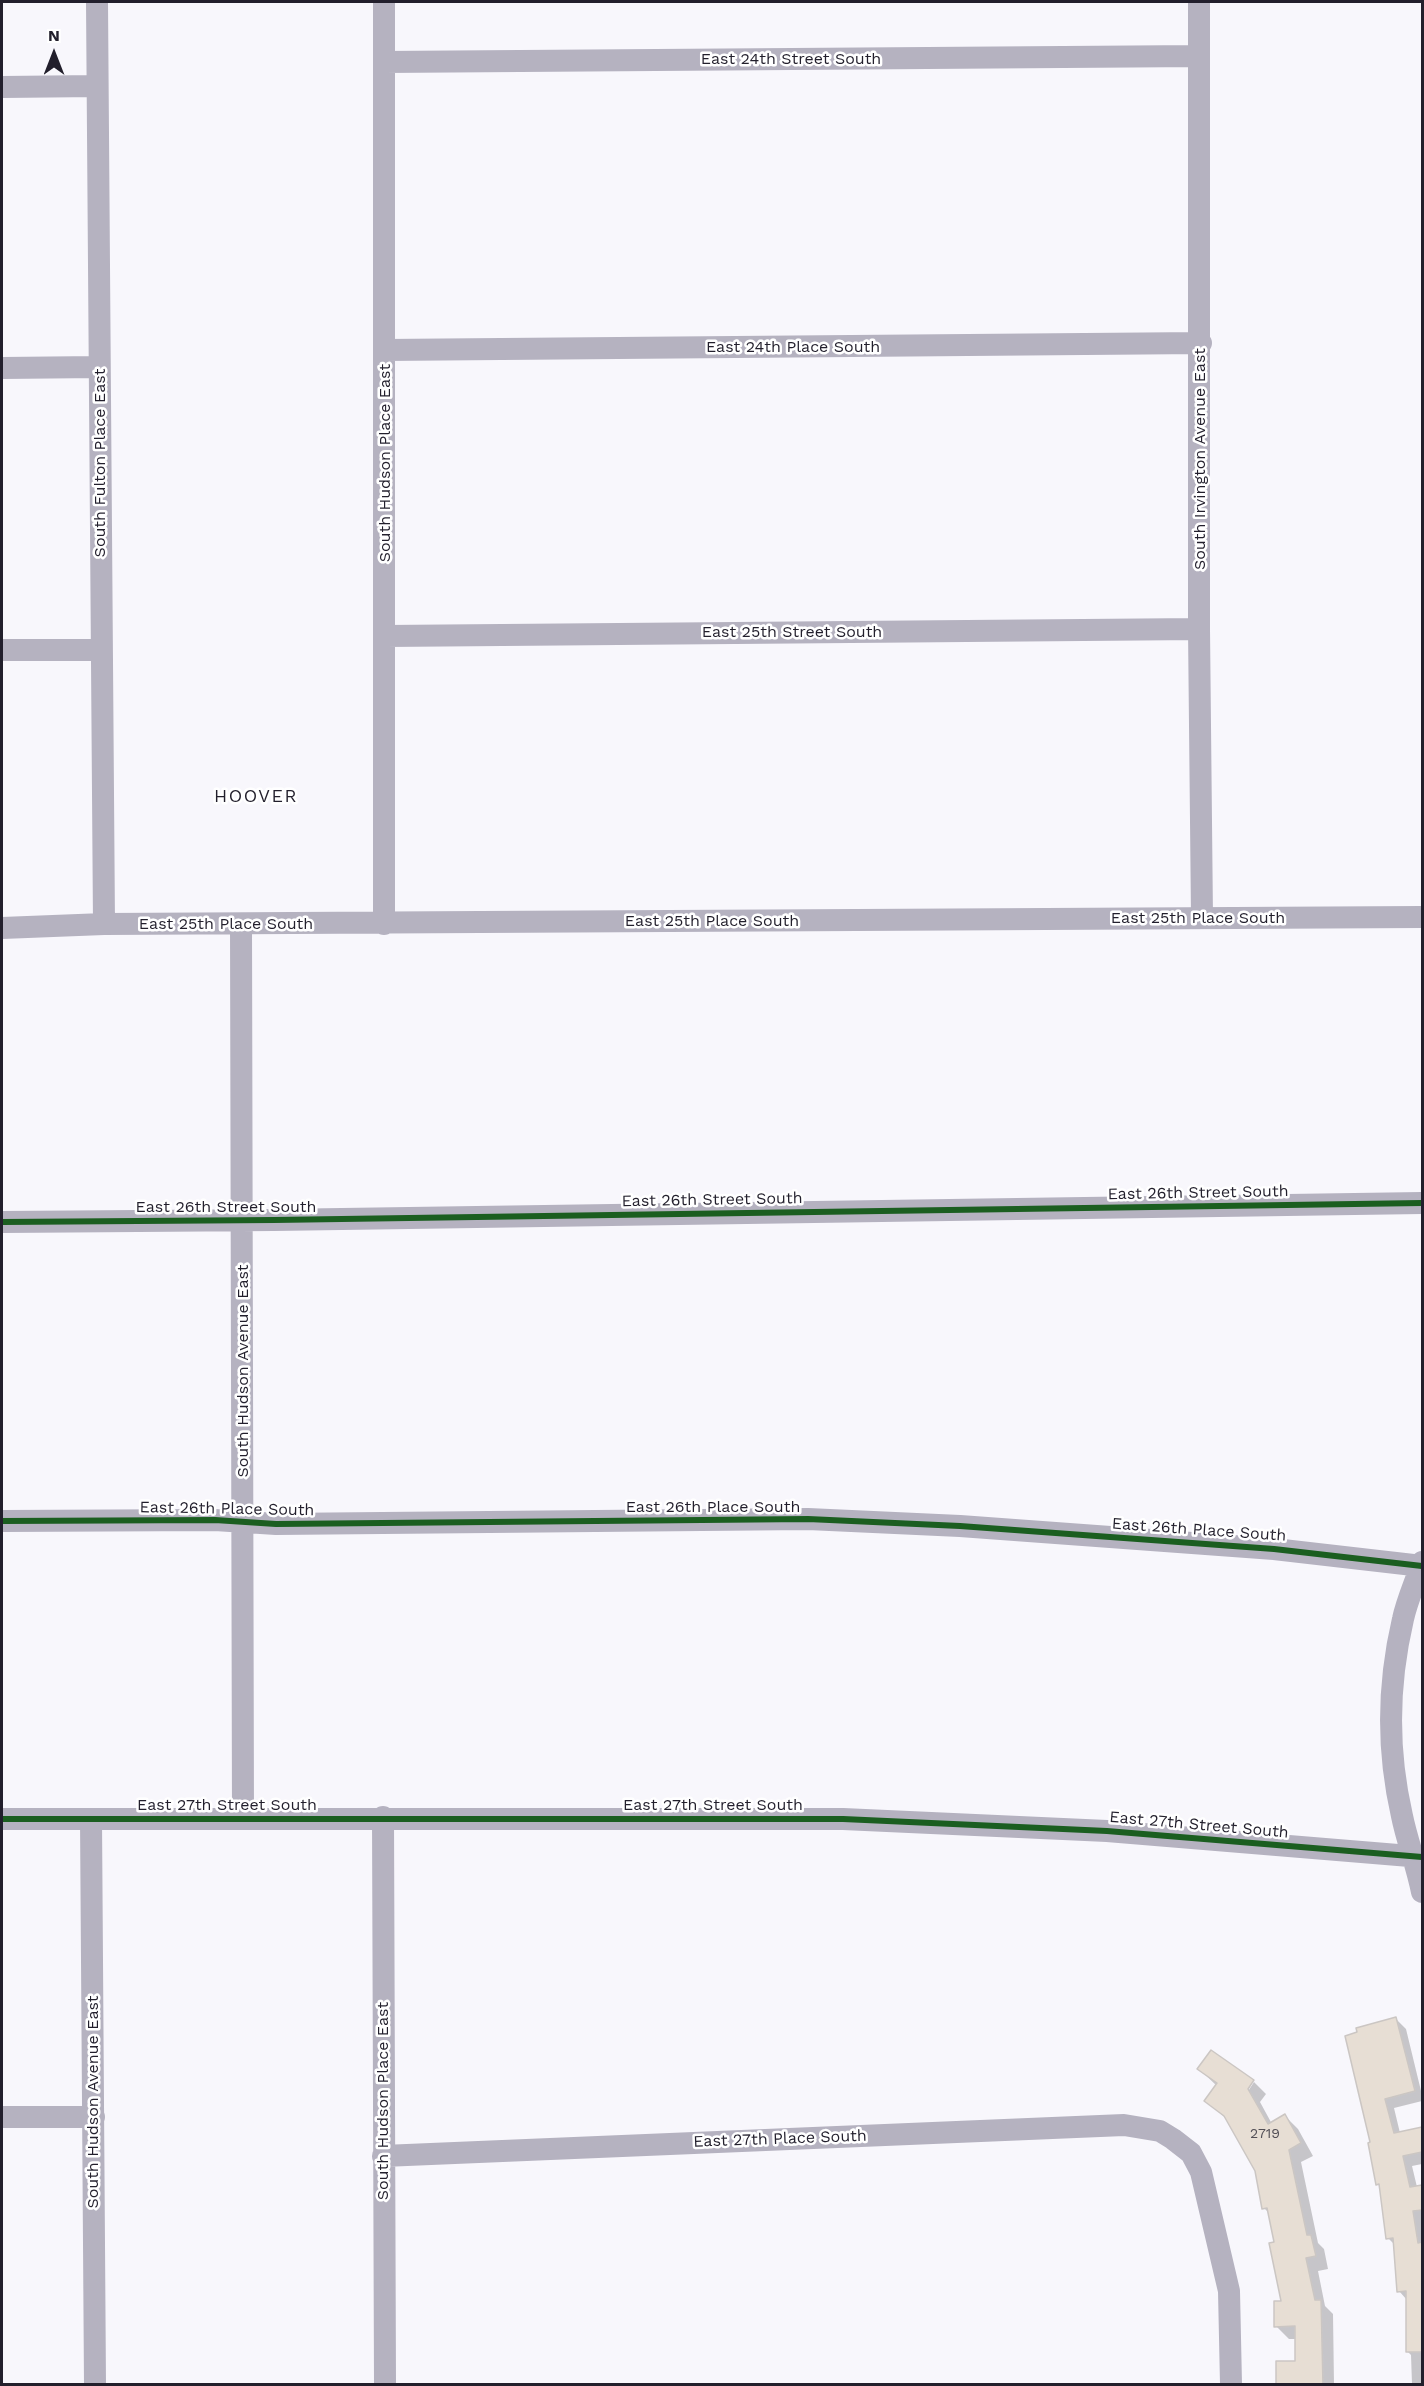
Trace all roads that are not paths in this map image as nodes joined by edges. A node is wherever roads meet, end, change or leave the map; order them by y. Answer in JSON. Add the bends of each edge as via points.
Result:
{"nodes":[{"id":1,"x":97,"y":2,"type":"edge"},
{"id":2,"x":384,"y":2,"type":"edge"},
{"id":3,"x":1199,"y":2,"type":"edge"},
{"id":4,"x":1199,"y":56,"type":"junction"},
{"id":5,"x":384,"y":62,"type":"junction"},
{"id":6,"x":97,"y":86,"type":"junction"},
{"id":7,"x":2,"y":87,"type":"edge"},
{"id":8,"x":1200,"y":343,"type":"junction"},
{"id":9,"x":385,"y":350,"type":"junction"},
{"id":10,"x":99,"y":367,"type":"junction"},
{"id":11,"x":2,"y":368,"type":"edge"},
{"id":12,"x":1198,"y":629,"type":"junction"},
{"id":13,"x":386,"y":636,"type":"junction"},
{"id":14,"x":2,"y":650,"type":"edge"},
{"id":15,"x":101,"y":650,"type":"junction"},
{"id":16,"x":1202,"y":917,"type":"junction"},
{"id":17,"x":1422,"y":917,"type":"edge"},
{"id":18,"x":104,"y":924,"type":"junction"},
{"id":19,"x":241,"y":924,"type":"junction"},
{"id":20,"x":384,"y":924,"type":"junction"},
{"id":21,"x":2,"y":928,"type":"edge"},
{"id":22,"x":1422,"y":1203,"type":"edge"},
{"id":23,"x":242,"y":1221,"type":"junction"},
{"id":24,"x":2,"y":1222,"type":"edge"},
{"id":25,"x":2,"y":1521,"type":"edge"},
{"id":26,"x":244,"y":1522,"type":"junction"},
{"id":27,"x":1422,"y":1565,"type":"edge"},
{"id":28,"x":383,"y":1817,"type":"junction"},
{"id":29,"x":243,"y":1818,"type":"junction"},
{"id":30,"x":2,"y":1819,"type":"edge"},
{"id":31,"x":91,"y":1819,"type":"junction"},
{"id":32,"x":1418,"y":1857,"type":"edge"},
{"id":33,"x":1422,"y":1892,"type":"edge"},
{"id":34,"x":2,"y":2117,"type":"edge"},
{"id":35,"x":94,"y":2117,"type":"junction"},
{"id":36,"x":383,"y":2156,"type":"junction"},
{"id":37,"x":95,"y":2385,"type":"edge"},
{"id":38,"x":385,"y":2385,"type":"edge"},
{"id":39,"x":1231,"y":2385,"type":"edge"}],
"edges":[{"from":1,"to":6,"type":"street","name":"South Fulton Place East"},
{"from":2,"to":5,"type":"street","name":"South Hudson Place East"},
{"from":3,"to":4,"type":"street","name":"South Irvington Avenue East"},
{"from":4,"to":5,"type":"street","name":"East 24th Street South"},
{"from":4,"to":8,"type":"street","name":"South Irvington Avenue East"},
{"from":5,"to":9,"type":"street","name":"South Hudson Place East"},
{"from":6,"to":7,"type":"street"},
{"from":6,"to":10,"type":"street","name":"South Fulton Place East"},
{"from":8,"to":9,"type":"street","name":"East 24th Place South"},
{"from":8,"to":12,"type":"street","name":"South Irvington Avenue East"},
{"from":9,"to":13,"type":"street","name":"South Hudson Place East"},
{"from":10,"to":11,"type":"street"},
{"from":10,"to":15,"type":"street","name":"South Fulton Place East"},
{"from":12,"to":13,"type":"street","name":"East 25th Street South"},
{"from":12,"to":16,"type":"street","name":"South Irvington Avenue East"},
{"from":13,"to":20,"type":"street","name":"South Hudson Place East"},
{"from":14,"to":15,"type":"street"},
{"from":15,"to":18,"type":"street","name":"South Fulton Place East"},
{"from":16,"to":17,"type":"street","name":"East 25th Place South"},
{"from":16,"to":20,"type":"street","name":"East 25th Place South"},
{"from":18,"to":19,"type":"street","name":"East 25th Place South"},
{"from":18,"to":21,"type":"street","name":"East 25th Place South"},
{"from":19,"to":20,"type":"street","name":"East 25th Place South"},
{"from":19,"to":23,"type":"street","name":"South Hudson Avenue East"},
{"from":22,"to":23,"type":"street","name":"East 26th Street South"},
{"from":23,"to":24,"type":"street","name":"East 26th Street South"},
{"from":23,"to":26,"type":"street","name":"South Hudson Avenue East"},
{"from":25,"to":26,"type":"street","name":"East 26th Place South"},
{"from":26,"to":27,"type":"street","name":"East 26th Place South","via":[[808,1519],[1251,1547]]},
{"from":26,"to":29,"type":"street","name":"South Hudson Avenue East"},
{"from":27,"to":32,"type":"street","via":[[1403,1617],[1391,1718],[1392,1761],[1402,1817]]},
{"from":28,"to":29,"type":"street","name":"East 27th Street South"},
{"from":28,"to":32,"type":"street","name":"East 27th Street South","via":[[960,1823]]},
{"from":28,"to":36,"type":"street","name":"South Hudson Place East"},
{"from":29,"to":31,"type":"street","name":"East 27th Street South"},
{"from":30,"to":31,"type":"street","name":"East 27th Street South"},
{"from":31,"to":35,"type":"street","name":"South Hudson Avenue East"},
{"from":32,"to":33,"type":"street"},
{"from":34,"to":35,"type":"street"},
{"from":35,"to":37,"type":"street","name":"South Hudson Avenue East"},
{"from":36,"to":38,"type":"street","name":"South Hudson Place East"},
{"from":36,"to":39,"type":"street","name":"East 27th Place South","via":[[1124,2125],[1160,2131],[1191,2153],[1201,2172],[1224,2260],[1231,2319]]}]}
